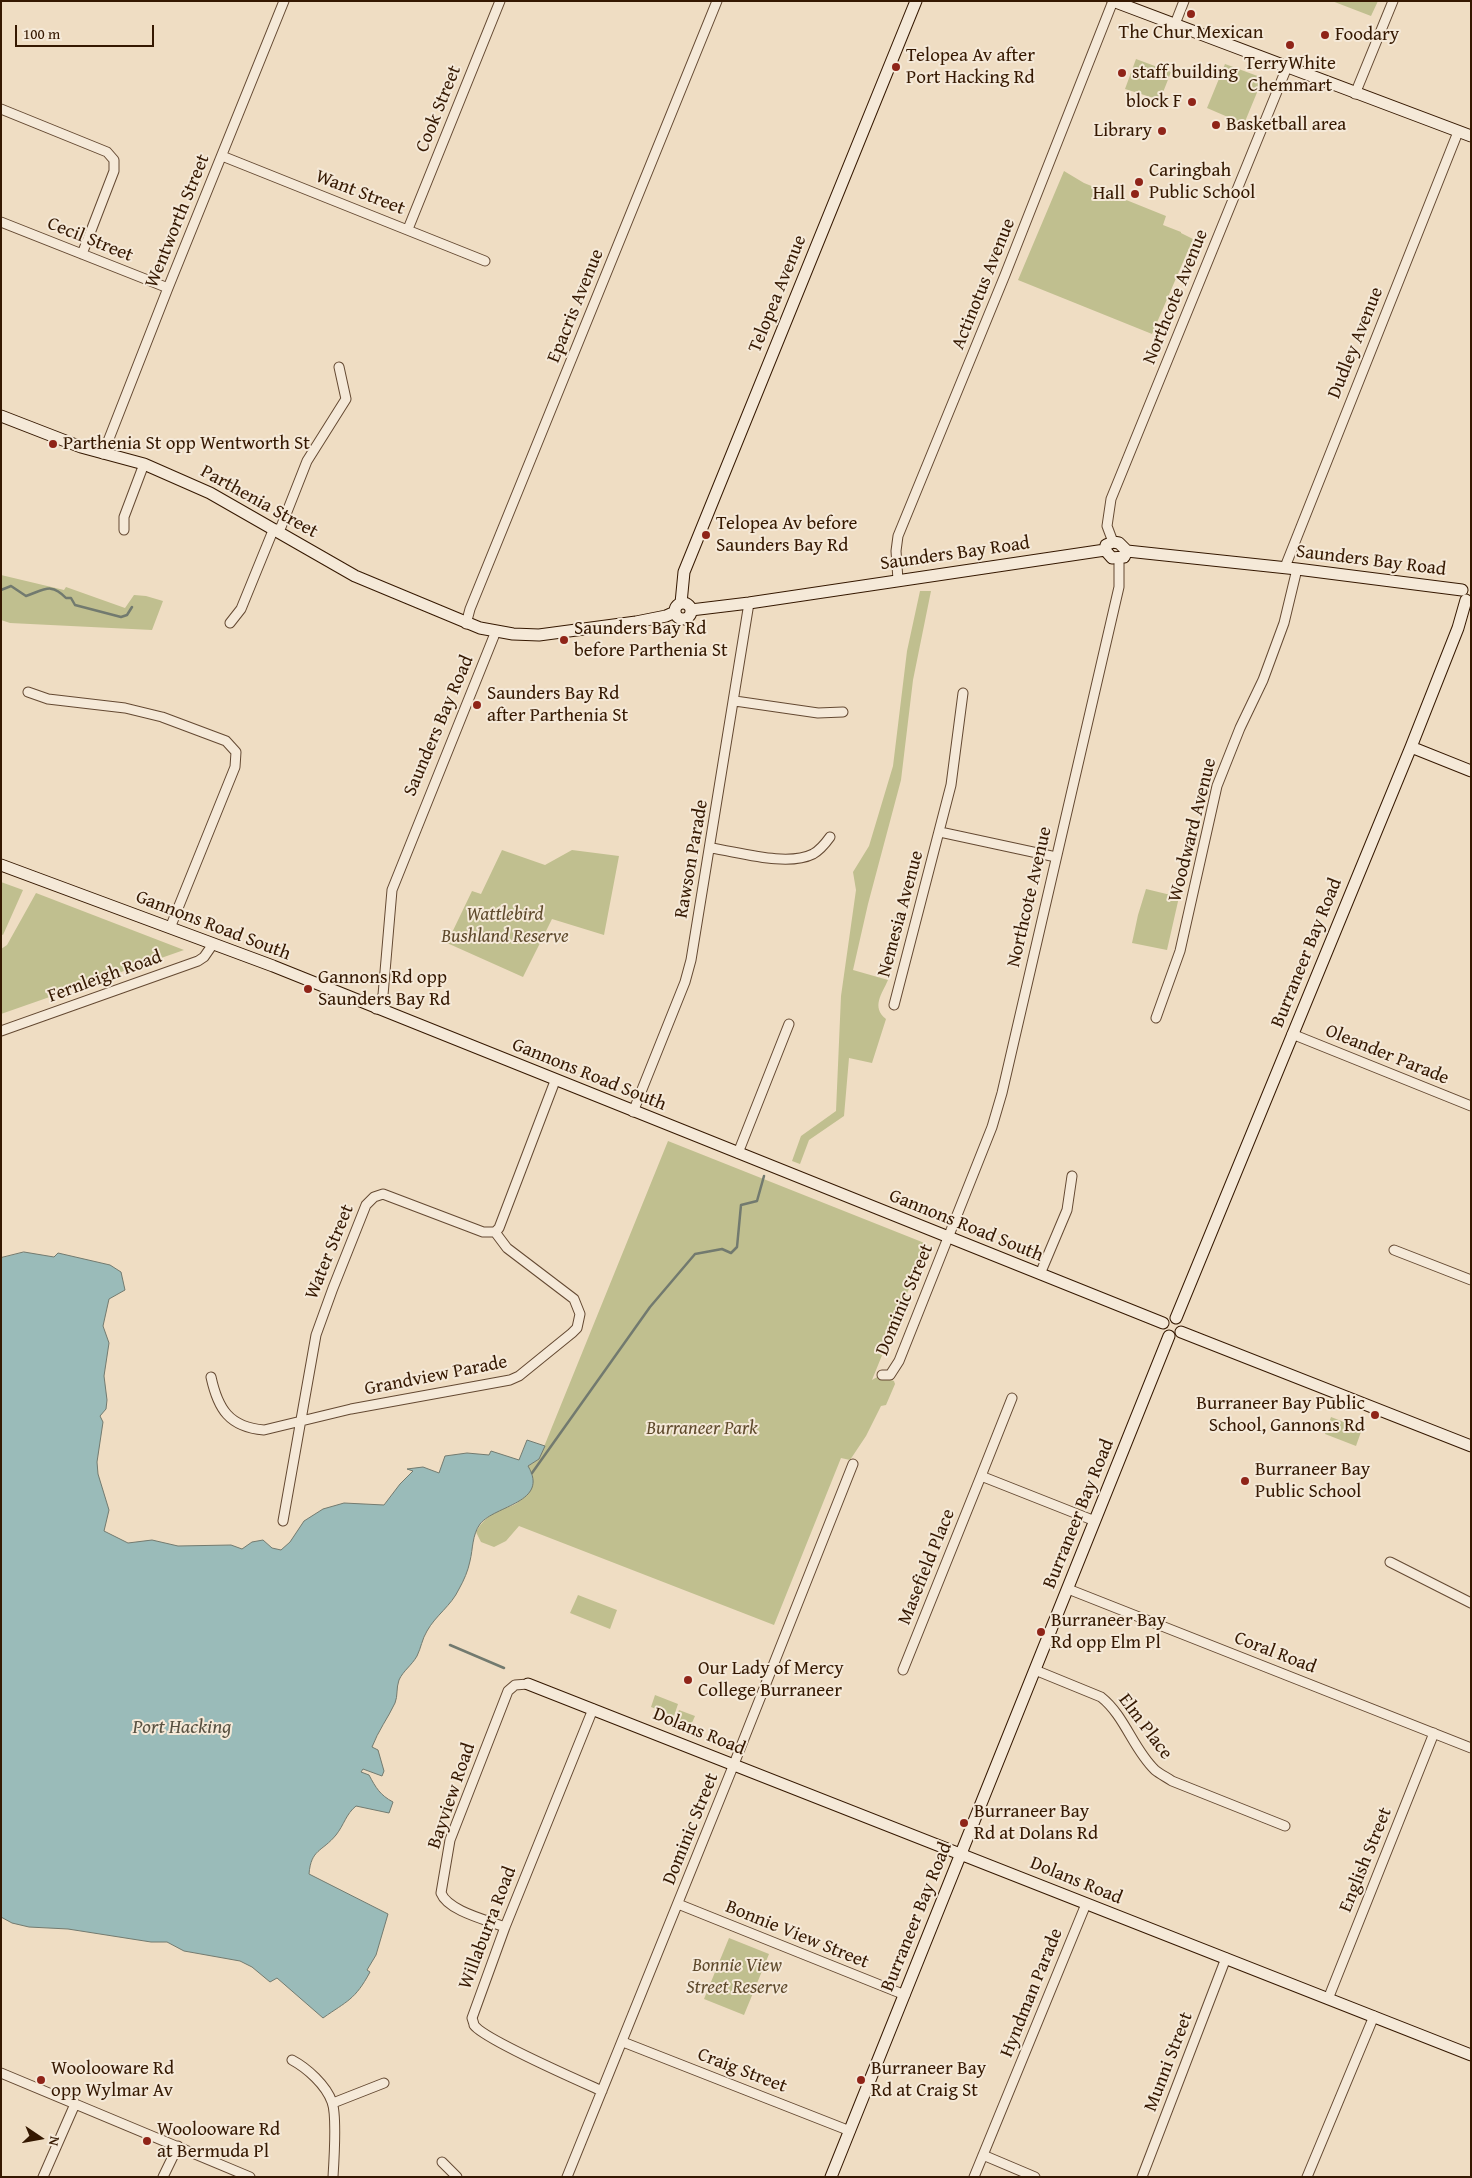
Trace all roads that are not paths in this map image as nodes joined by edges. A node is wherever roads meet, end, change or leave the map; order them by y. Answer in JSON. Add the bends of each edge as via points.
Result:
{"nodes":[{"id":1,"x":284,"y":1,"type":"edge"},
{"id":2,"x":500,"y":1,"type":"edge"},
{"id":3,"x":717,"y":1,"type":"edge"},
{"id":4,"x":916,"y":1,"type":"edge"},
{"id":5,"x":1113,"y":1,"type":"edge"},
{"id":6,"x":1184,"y":1,"type":"edge"},
{"id":7,"x":1393,"y":1,"type":"edge"},
{"id":8,"x":1175,"y":24,"type":"junction"},
{"id":9,"x":1287,"y":67,"type":"junction"},
{"id":10,"x":1355,"y":94,"type":"junction"},
{"id":11,"x":1,"y":109,"type":"edge"},
{"id":12,"x":1458,"y":132,"type":"junction"},
{"id":13,"x":1471,"y":136,"type":"edge"},
{"id":14,"x":222,"y":156,"type":"junction"},
{"id":15,"x":1,"y":222,"type":"edge"},
{"id":16,"x":408,"y":229,"type":"junction"},
{"id":17,"x":82,"y":254,"type":"junction"},
{"id":18,"x":485,"y":261,"type":"dead end"},
{"id":19,"x":168,"y":288,"type":"junction"},
{"id":20,"x":339,"y":367,"type":"dead end"},
{"id":21,"x":1,"y":416,"type":"edge"},
{"id":22,"x":103,"y":454,"type":"junction"},
{"id":23,"x":144,"y":464,"type":"junction"},
{"id":24,"x":276,"y":529,"type":"junction"},
{"id":25,"x":124,"y":530,"type":"dead end"},
{"id":26,"x":1109,"y":546,"type":"junction"},
{"id":27,"x":1123,"y":555,"type":"junction"},
{"id":28,"x":1285,"y":567,"type":"junction"},
{"id":29,"x":1297,"y":568,"type":"junction"},
{"id":30,"x":898,"y":580,"type":"junction"},
{"id":31,"x":1468,"y":594,"type":"edge"},
{"id":32,"x":749,"y":603,"type":"junction"},
{"id":33,"x":678,"y":608,"type":"junction"},
{"id":34,"x":230,"y":623,"type":"dead end"},
{"id":35,"x":466,"y":624,"type":"junction"},
{"id":36,"x":496,"y":631,"type":"junction"},
{"id":37,"x":28,"y":692,"type":"dead end"},
{"id":38,"x":962,"y":693,"type":"dead end"},
{"id":39,"x":735,"y":701,"type":"junction"},
{"id":40,"x":843,"y":712,"type":"dead end"},
{"id":41,"x":1411,"y":747,"type":"junction"},
{"id":42,"x":1471,"y":772,"type":"edge"},
{"id":43,"x":940,"y":832,"type":"junction"},
{"id":44,"x":830,"y":838,"type":"dead end"},
{"id":45,"x":711,"y":848,"type":"junction"},
{"id":46,"x":1056,"y":857,"type":"junction"},
{"id":47,"x":1,"y":865,"type":"edge"},
{"id":48,"x":170,"y":928,"type":"junction"},
{"id":49,"x":213,"y":944,"type":"junction"},
{"id":50,"x":894,"y":1005,"type":"dead end"},
{"id":51,"x":376,"y":1009,"type":"junction"},
{"id":52,"x":1156,"y":1018,"type":"dead end"},
{"id":53,"x":789,"y":1024,"type":"dead end"},
{"id":54,"x":1,"y":1031,"type":"edge"},
{"id":55,"x":1292,"y":1034,"type":"junction"},
{"id":56,"x":555,"y":1080,"type":"junction"},
{"id":57,"x":1471,"y":1106,"type":"edge"},
{"id":58,"x":633,"y":1112,"type":"junction"},
{"id":59,"x":738,"y":1153,"type":"junction"},
{"id":60,"x":1072,"y":1176,"type":"dead end"},
{"id":61,"x":495,"y":1232,"type":"junction"},
{"id":62,"x":949,"y":1237,"type":"junction"},
{"id":63,"x":1394,"y":1250,"type":"dead end"},
{"id":64,"x":1040,"y":1274,"type":"junction"},
{"id":65,"x":1471,"y":1280,"type":"edge"},
{"id":66,"x":1176,"y":1318,"type":"junction"},
{"id":67,"x":1163,"y":1323,"type":"junction"},
{"id":68,"x":1181,"y":1332,"type":"junction"},
{"id":69,"x":1169,"y":1336,"type":"junction"},
{"id":70,"x":211,"y":1377,"type":"dead end"},
{"id":71,"x":889,"y":1377,"type":"dead end"},
{"id":72,"x":1012,"y":1398,"type":"dead end"},
{"id":73,"x":302,"y":1420,"type":"junction"},
{"id":74,"x":1471,"y":1446,"type":"edge"},
{"id":75,"x":853,"y":1464,"type":"dead end"},
{"id":76,"x":981,"y":1476,"type":"junction"},
{"id":77,"x":283,"y":1521,"type":"dead end"},
{"id":78,"x":1095,"y":1522,"type":"junction"},
{"id":79,"x":1390,"y":1562,"type":"dead end"},
{"id":80,"x":1068,"y":1589,"type":"junction"},
{"id":81,"x":1471,"y":1602,"type":"edge"},
{"id":82,"x":904,"y":1670,"type":"dead end"},
{"id":83,"x":1035,"y":1670,"type":"junction"},
{"id":84,"x":528,"y":1684,"type":"joint"},
{"id":85,"x":593,"y":1709,"type":"junction"},
{"id":86,"x":1434,"y":1733,"type":"junction"},
{"id":87,"x":1471,"y":1748,"type":"edge"},
{"id":88,"x":734,"y":1764,"type":"junction"},
{"id":89,"x":1285,"y":1826,"type":"dead end"},
{"id":90,"x":961,"y":1854,"type":"junction"},
{"id":91,"x":678,"y":1904,"type":"junction"},
{"id":92,"x":1086,"y":1904,"type":"junction"},
{"id":93,"x":504,"y":1927,"type":"junction"},
{"id":94,"x":1226,"y":1958,"type":"junction"},
{"id":95,"x":904,"y":1995,"type":"junction"},
{"id":96,"x":1328,"y":1998,"type":"junction"},
{"id":97,"x":1374,"y":2016,"type":"junction"},
{"id":98,"x":623,"y":2042,"type":"junction"},
{"id":99,"x":1471,"y":2055,"type":"edge"},
{"id":100,"x":292,"y":2060,"type":"dead end"},
{"id":101,"x":1,"y":2073,"type":"edge"},
{"id":102,"x":384,"y":2082,"type":"dead end"},
{"id":103,"x":602,"y":2091,"type":"junction"},
{"id":104,"x":332,"y":2103,"type":"junction"},
{"id":105,"x":75,"y":2104,"type":"junction"},
{"id":106,"x":850,"y":2131,"type":"junction"},
{"id":107,"x":178,"y":2146,"type":"junction"},
{"id":108,"x":983,"y":2155,"type":"junction"},
{"id":109,"x":442,"y":2162,"type":"dead end"},
{"id":110,"x":44,"y":2177,"type":"edge"},
{"id":111,"x":163,"y":2177,"type":"edge"},
{"id":112,"x":250,"y":2177,"type":"edge"},
{"id":113,"x":333,"y":2177,"type":"edge"},
{"id":114,"x":457,"y":2177,"type":"edge"},
{"id":115,"x":567,"y":2177,"type":"edge"},
{"id":116,"x":831,"y":2177,"type":"edge"},
{"id":117,"x":974,"y":2177,"type":"edge"},
{"id":118,"x":1035,"y":2177,"type":"edge"},
{"id":119,"x":1142,"y":2177,"type":"edge"},
{"id":120,"x":1307,"y":2177,"type":"edge"}],
"edges":[{"from":1,"to":14,"type":"street","name":"Wentworth Street"},
{"from":2,"to":16,"type":"street","name":"Cook Street"},
{"from":3,"to":35,"type":"street","name":"Epacris Avenue"},
{"from":4,"to":33,"type":"street","name":"Telopea Avenue","via":[[684,572]]},
{"from":5,"to":8,"type":"street"},
{"from":5,"to":30,"type":"street","name":"Actinotus Avenue","via":[[898,536]]},
{"from":6,"to":8,"type":"street"},
{"from":7,"to":10,"type":"street"},
{"from":8,"to":9,"type":"street"},
{"from":9,"to":10,"type":"street"},
{"from":9,"to":26,"type":"street","name":"Northcote Avenue","via":[[1111,499],[1107,526]]},
{"from":10,"to":12,"type":"street"},
{"from":11,"to":17,"type":"street","via":[[86,142],[107,152],[114,160],[114,171]]},
{"from":12,"to":13,"type":"street"},
{"from":12,"to":28,"type":"street","name":"Dudley Avenue"},
{"from":14,"to":16,"type":"street","name":"Want Street"},
{"from":14,"to":19,"type":"street","name":"Wentworth Street"},
{"from":15,"to":17,"type":"street","name":"Cecil Street"},
{"from":16,"to":18,"type":"street","name":"Want Street"},
{"from":17,"to":19,"type":"street","name":"Cecil Street"},
{"from":19,"to":22,"type":"street","name":"Wentworth Street"},
{"from":20,"to":24,"type":"street","via":[[346,400],[307,461],[281,526]]},
{"from":21,"to":22,"type":"street","name":"Parthenia Street"},
{"from":22,"to":23,"type":"street","name":"Parthenia Street"},
{"from":23,"to":24,"type":"street","name":"Parthenia Street","via":[[210,493]]},
{"from":23,"to":25,"type":"street","via":[[124,517]]},
{"from":24,"to":34,"type":"street","via":[[241,609]]},
{"from":24,"to":35,"type":"street","name":"Parthenia Street","via":[[355,576]]},
{"from":26,"to":27,"type":"street","via":[[1119,544]]},
{"from":26,"to":30,"type":"street","name":"Saunders Bay Road"},
{"from":27,"to":28,"type":"street","name":"Saunders Bay Road"},
{"from":27,"to":46,"type":"street","name":"Northcote Avenue"},
{"from":28,"to":29,"type":"street","name":"Saunders Bay Road"},
{"from":29,"to":31,"type":"street","name":"Saunders Bay Road"},
{"from":29,"to":52,"type":"street","name":"Woodward Avenue","via":[[1284,623],[1217,786],[1180,951]]},
{"from":30,"to":32,"type":"street","name":"Saunders Bay Road"},
{"from":31,"to":41,"type":"street","name":"Burraneer Bay Road"},
{"from":32,"to":33,"type":"street","name":"Saunders Bay Road","via":[[691,610],[690,615],[683,619],[677,617]]},
{"from":32,"to":39,"type":"street","name":"Rawson Parade"},
{"from":33,"to":36,"type":"street","via":[[666,616],[569,632],[525,635]]},
{"from":35,"to":36,"type":"street","name":"Parthenia Street"},
{"from":36,"to":51,"type":"street","name":"Saunders Bay Road","via":[[392,890],[383,994]]},
{"from":37,"to":48,"type":"street","via":[[48,699],[125,708],[162,717],[226,741],[236,752],[235,768]]},
{"from":38,"to":43,"type":"street","name":"Nemesia Avenue","via":[[952,776]]},
{"from":39,"to":40,"type":"street","via":[[818,713]]},
{"from":39,"to":45,"type":"street","name":"Rawson Parade"},
{"from":41,"to":42,"type":"street"},
{"from":41,"to":55,"type":"street","name":"Burraneer Bay Road"},
{"from":43,"to":46,"type":"street","name":"Nemesia Avenue"},
{"from":43,"to":50,"type":"street","name":"Nemesia Avenue"},
{"from":44,"to":45,"type":"street","via":[[812,854],[798,859],[783,860]]},
{"from":45,"to":58,"type":"street","name":"Rawson Parade","via":[[689,967]]},
{"from":46,"to":62,"type":"street","name":"Northcote Avenue","via":[[1002,1093]]},
{"from":47,"to":48,"type":"street","name":"Gannons Road South"},
{"from":48,"to":49,"type":"street","name":"Gannons Road South"},
{"from":49,"to":51,"type":"street","name":"Gannons Road South"},
{"from":49,"to":54,"type":"street","name":"Fernleigh Road","via":[[198,961]]},
{"from":51,"to":56,"type":"street","name":"Gannons Road South"},
{"from":53,"to":59,"type":"street"},
{"from":55,"to":57,"type":"street","name":"Oleander Parade"},
{"from":55,"to":66,"type":"street","name":"Burraneer Bay Road"},
{"from":56,"to":58,"type":"street","name":"Gannons Road South"},
{"from":56,"to":61,"type":"street"},
{"from":58,"to":59,"type":"street","name":"Gannons Road South"},
{"from":59,"to":62,"type":"street","name":"Gannons Road South"},
{"from":60,"to":64,"type":"street","via":[[1065,1215]]},
{"from":61,"to":73,"type":"street","name":"Water Street","via":[[483,1232],[383,1194],[374,1197],[366,1205],[321,1319]]},
{"from":61,"to":73,"type":"street","name":"Grandview Parade","via":[[507,1248],[574,1299],[580,1314],[572,1334],[510,1380]]},
{"from":62,"to":64,"type":"street","name":"Gannons Road South"},
{"from":62,"to":71,"type":"street","name":"Dominic Street","via":[[899,1361]]},
{"from":63,"to":65,"type":"street"},
{"from":64,"to":67,"type":"street","name":"Gannons Road South"},
{"from":66,"to":67,"type":"street","via":[[1170,1317]]},
{"from":66,"to":68,"type":"street","via":[[1181,1322]]},
{"from":67,"to":69,"type":"street","via":[[1164,1332]]},
{"from":68,"to":69,"type":"street"},
{"from":68,"to":74,"type":"street"},
{"from":69,"to":78,"type":"street","name":"Burraneer Bay Road"},
{"from":70,"to":73,"type":"street","name":"Grandview Parade","via":[[216,1400],[225,1412],[250,1429],[264,1430]]},
{"from":72,"to":76,"type":"street","name":"Masefield Place"},
{"from":73,"to":77,"type":"street","name":"Water Street"},
{"from":75,"to":88,"type":"street","name":"Dominic Street"},
{"from":76,"to":78,"type":"street"},
{"from":76,"to":82,"type":"street","name":"Masefield Place"},
{"from":78,"to":80,"type":"street","name":"Burraneer Bay Road"},
{"from":79,"to":81,"type":"street"},
{"from":80,"to":83,"type":"street","name":"Burraneer Bay Road"},
{"from":80,"to":86,"type":"street","name":"Coral Road"},
{"from":83,"to":89,"type":"street","name":"Elm Place","via":[[1101,1697],[1110,1704],[1146,1759],[1156,1771],[1172,1781]]},
{"from":83,"to":90,"type":"street","name":"Burraneer Bay Road"},
{"from":84,"to":85,"type":"street","name":"Dolans Road"},
{"from":84,"to":93,"type":"street","name":"Bayview Road","via":[[515,1685],[508,1691],[450,1840],[441,1893],[453,1907]]},
{"from":85,"to":88,"type":"street","name":"Dolans Road"},
{"from":85,"to":93,"type":"street","name":"Willaburra Road"},
{"from":86,"to":87,"type":"street","name":"Coral Road"},
{"from":86,"to":96,"type":"street","name":"English Street"},
{"from":88,"to":90,"type":"street","name":"Dolans Road"},
{"from":88,"to":91,"type":"street","name":"Dominic Street"},
{"from":90,"to":92,"type":"street","name":"Dolans Road"},
{"from":90,"to":95,"type":"street","name":"Burraneer Bay Road"},
{"from":91,"to":95,"type":"street","name":"Bonnie View Street"},
{"from":91,"to":98,"type":"street","name":"Dominic Street"},
{"from":92,"to":94,"type":"street","name":"Dolans Road"},
{"from":92,"to":108,"type":"street","name":"Hyndman Parade"},
{"from":93,"to":103,"type":"street","name":"Willaburra Road","via":[[472,2018],[474,2025],[490,2037]]},
{"from":94,"to":96,"type":"street","name":"Dolans Road"},
{"from":94,"to":119,"type":"street","name":"Munni Street"},
{"from":95,"to":106,"type":"street","name":"Burraneer Bay Road"},
{"from":96,"to":97,"type":"street","name":"Dolans Road"},
{"from":97,"to":99,"type":"street","name":"Dolans Road"},
{"from":97,"to":120,"type":"street"},
{"from":98,"to":103,"type":"street","name":"Dominic Street"},
{"from":98,"to":106,"type":"street","name":"Craig Street"},
{"from":100,"to":104,"type":"street","via":[[316,2079]]},
{"from":101,"to":105,"type":"street"},
{"from":102,"to":104,"type":"street"},
{"from":103,"to":115,"type":"street","name":"Dominic Street"},
{"from":104,"to":113,"type":"street"},
{"from":105,"to":107,"type":"street"},
{"from":105,"to":110,"type":"street"},
{"from":106,"to":116,"type":"street","name":"Burraneer Bay Road"},
{"from":107,"to":111,"type":"street"},
{"from":107,"to":112,"type":"street"},
{"from":108,"to":117,"type":"street","name":"Hyndman Parade"},
{"from":108,"to":118,"type":"street"},
{"from":109,"to":114,"type":"street"}]}
